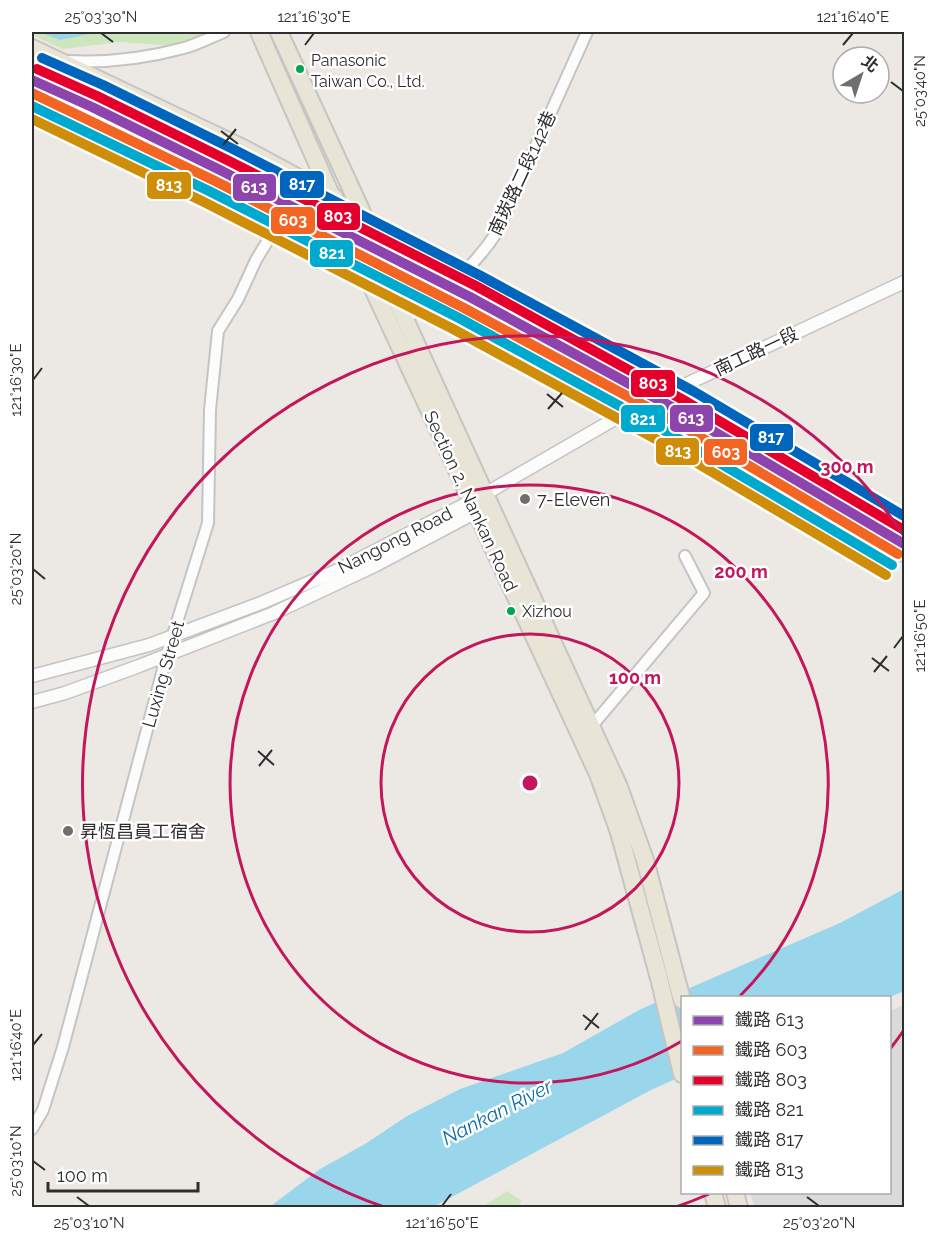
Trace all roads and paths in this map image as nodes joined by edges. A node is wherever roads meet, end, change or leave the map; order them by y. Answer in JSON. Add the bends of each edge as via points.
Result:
{"nodes":[{"id":1,"x":224,"y":32,"type":"edge"},
{"id":2,"x":260,"y":32,"type":"edge"},
{"id":3,"x":279,"y":32,"type":"edge"},
{"id":4,"x":587,"y":32,"type":"edge"},
{"id":5,"x":32,"y":48,"type":"edge"},
{"id":6,"x":60,"y":61,"type":"junction"},
{"id":7,"x":35,"y":69,"type":"edge"},
{"id":8,"x":32,"y":90,"type":"edge"},
{"id":9,"x":32,"y":104,"type":"edge"},
{"id":10,"x":332,"y":196,"type":"junction"},
{"id":11,"x":340,"y":213,"type":"junction"},
{"id":12,"x":363,"y":217,"type":"junction"},
{"id":13,"x":279,"y":222,"type":"junction"},
{"id":14,"x":365,"y":257,"type":"junction"},
{"id":15,"x":904,"y":282,"type":"edge"},
{"id":16,"x":405,"y":319,"type":"junction"},
{"id":17,"x":643,"y":404,"type":"junction"},
{"id":18,"x":477,"y":502,"type":"junction"},
{"id":19,"x":685,"y":556,"type":"dead end"},
{"id":20,"x":904,"y":556,"type":"edge"},
{"id":21,"x":172,"y":635,"type":"junction"},
{"id":22,"x":166,"y":654,"type":"junction"},
{"id":23,"x":32,"y":676,"type":"edge"},
{"id":24,"x":65,"y":693,"type":"junction"},
{"id":25,"x":32,"y":702,"type":"edge"},
{"id":26,"x":32,"y":708,"type":"edge"},
{"id":27,"x":591,"y":727,"type":"junction"},
{"id":28,"x":667,"y":975,"type":"junction"},
{"id":29,"x":681,"y":998,"type":"edge"},
{"id":30,"x":681,"y":1067,"type":"edge"},
{"id":31,"x":32,"y":1129,"type":"edge"}],
"edges":[{"from":1,"to":6,"type":"street","via":[[160,53],[87,62]]},
{"from":2,"to":10,"type":"main road","name":"Section 2, Nankan Road"},
{"from":3,"to":12,"type":"main road","name":"Section 2, Nankan Road"},
{"from":4,"to":16,"type":"street","name":"南崁路二段142巷","via":[[484,252],[442,294]]},
{"from":5,"to":6,"type":"main road"},
{"from":6,"to":7,"type":"street"},
{"from":6,"to":10,"type":"main road","via":[[243,148]]},
{"from":7,"to":11,"type":"main road","via":[[234,159]]},
{"from":8,"to":14,"type":"main road","via":[[213,177]]},
{"from":9,"to":13,"type":"main road"},
{"from":10,"to":11,"type":"main road","name":"Section 2, Nankan Road"},
{"from":10,"to":12,"type":"main road"},
{"from":11,"to":12,"type":"main road"},
{"from":11,"to":14,"type":"main road","name":"Section 2, Nankan Road"},
{"from":12,"to":14,"type":"main road","name":"Section 2, Nankan Road"},
{"from":13,"to":14,"type":"main road"},
{"from":13,"to":21,"type":"street","name":"Luxing Street","via":[[218,331],[210,410],[208,523]]},
{"from":14,"to":16,"type":"main road","name":"Section 2, Nankan Road","via":[[384,274]]},
{"from":14,"to":18,"type":"main road","name":"Section 2, Nankan Road"},
{"from":15,"to":17,"type":"street","name":"南工路一段"},
{"from":16,"to":18,"type":"main road","name":"Section 2, Nankan Road"},
{"from":17,"to":18,"type":"street","name":"南工路一段"},
{"from":17,"to":20,"type":"street"},
{"from":18,"to":21,"type":"street","name":"Nangong Road","via":[[336,572]]},
{"from":18,"to":22,"type":"street","name":"Nangong Road","via":[[376,565],[274,613]]},
{"from":18,"to":27,"type":"main road","name":"Section 2, Nankan Road"},
{"from":18,"to":28,"type":"main road","name":"Section 2, Nankan Road","via":[[598,774]]},
{"from":19,"to":27,"type":"street","via":[[704,593]]},
{"from":21,"to":22,"type":"street","name":"Luxing Street"},
{"from":21,"to":23,"type":"street","name":"Nangong Road"},
{"from":22,"to":24,"type":"street","name":"Nangong Road"},
{"from":22,"to":31,"type":"street","name":"Luxing Street","via":[[63,1047],[43,1110]]},
{"from":24,"to":25,"type":"street","name":"Nangong Road"},
{"from":24,"to":26,"type":"street"},
{"from":27,"to":28,"type":"main road","name":"Section 2, Nankan Road","via":[[619,787],[645,860]]},
{"from":28,"to":29,"type":"main road"},
{"from":28,"to":30,"type":"main road"}]}
